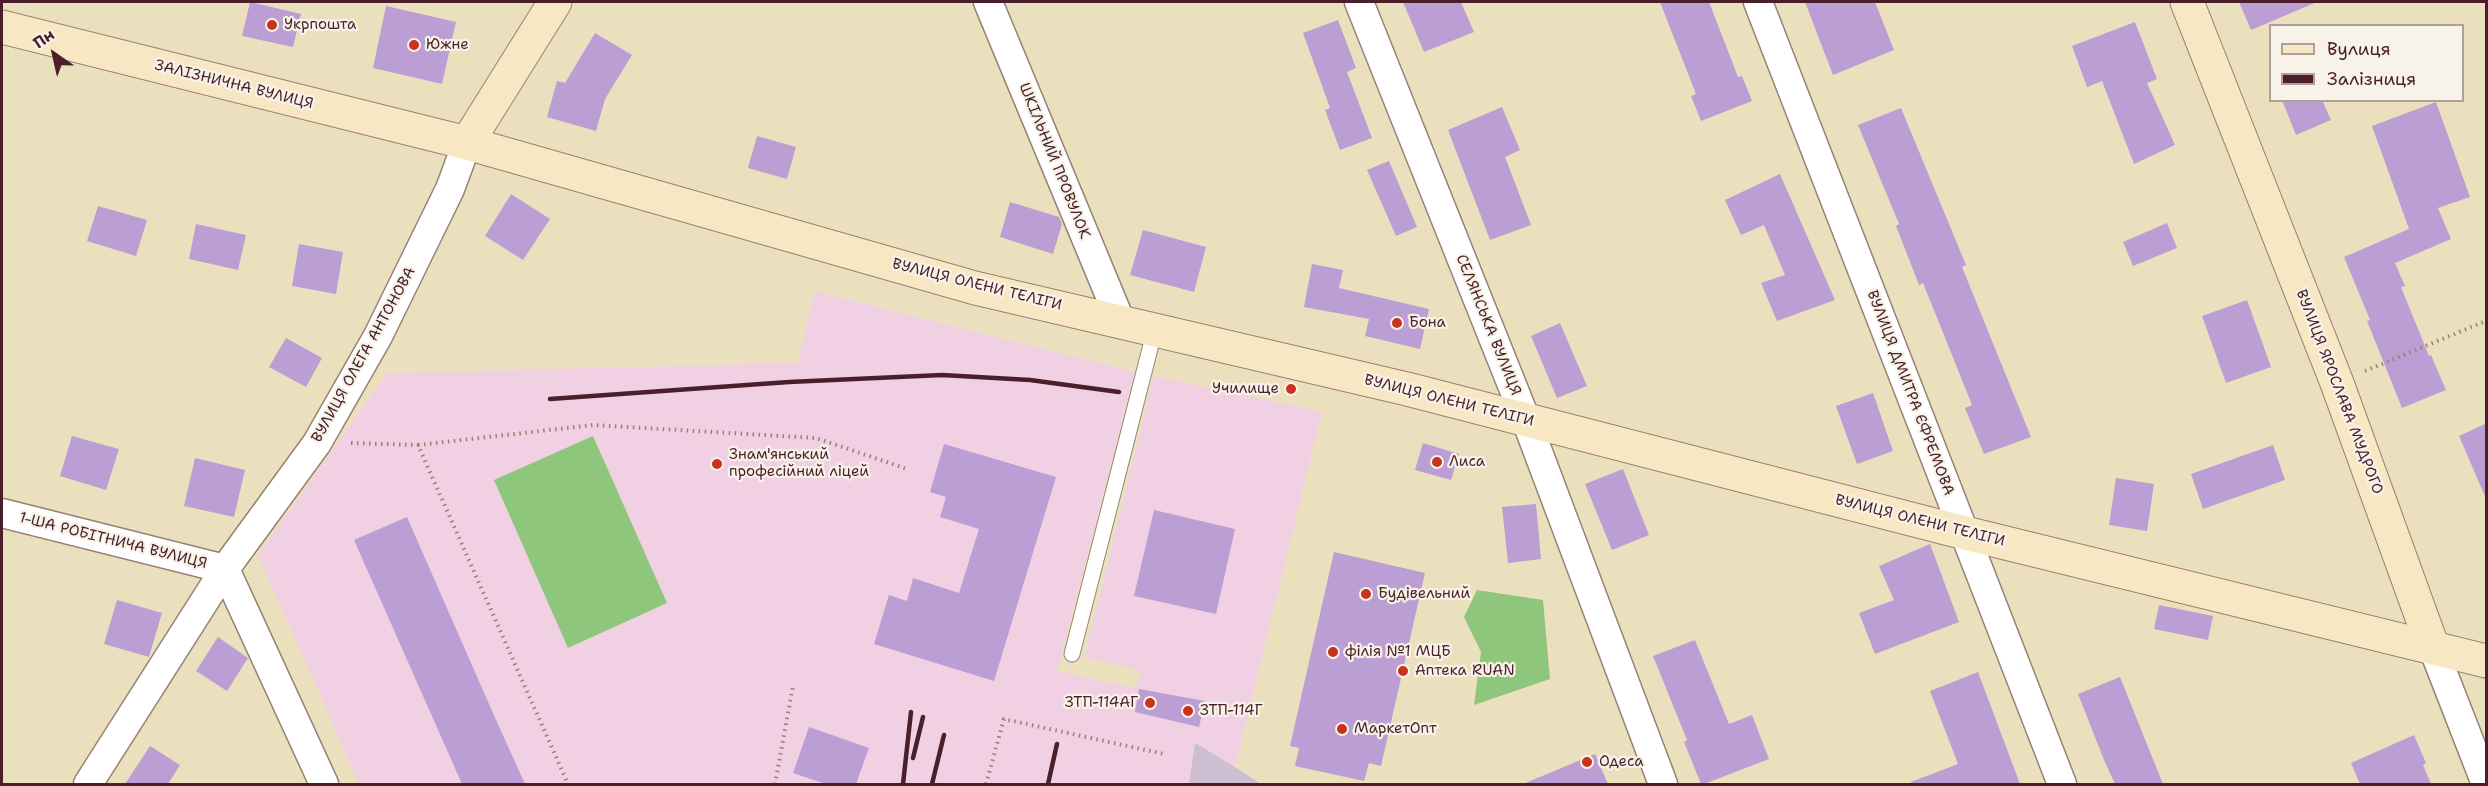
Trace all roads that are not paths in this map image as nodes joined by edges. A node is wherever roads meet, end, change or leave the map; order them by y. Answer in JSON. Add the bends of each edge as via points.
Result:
{"nodes":[{"id":1,"x":555,"y":2,"type":"edge"},
{"id":2,"x":988,"y":2,"type":"edge"},
{"id":3,"x":1359,"y":2,"type":"edge"},
{"id":4,"x":1758,"y":2,"type":"edge"},
{"id":5,"x":2187,"y":2,"type":"edge"},
{"id":6,"x":2,"y":27,"type":"edge"},
{"id":7,"x":467,"y":143,"type":"junction"},
{"id":8,"x":1120,"y":320,"type":"junction"},
{"id":9,"x":1155,"y":329,"type":"junction"},
{"id":10,"x":1526,"y":420,"type":"junction"},
{"id":11,"x":2,"y":513,"type":"edge"},
{"id":12,"x":1965,"y":533,"type":"junction"},
{"id":13,"x":225,"y":568,"type":"junction"},
{"id":14,"x":2433,"y":648,"type":"junction"},
{"id":15,"x":1072,"y":654,"type":"dead end"},
{"id":16,"x":2487,"y":662,"type":"edge"},
{"id":17,"x":88,"y":784,"type":"edge"},
{"id":18,"x":324,"y":784,"type":"edge"},
{"id":19,"x":1664,"y":784,"type":"edge"},
{"id":20,"x":2062,"y":784,"type":"edge"},
{"id":21,"x":2486,"y":784,"type":"edge"}],
"edges":[{"from":1,"to":7,"type":"street","name":"ВУЛИЦЯ ОЛЕГА АНТОНОВА"},
{"from":2,"to":8,"type":"street","name":"ШКІЛЬНИЙ ПРОВУЛОК"},
{"from":3,"to":10,"type":"street","name":"СЕЛЯНСЬКА ВУЛИЦЯ"},
{"from":4,"to":12,"type":"street","name":"ВУЛИЦЯ ДМИТРА ЄФРЕМОВА"},
{"from":5,"to":14,"type":"street","name":"ВУЛИЦЯ ЯРОСЛАВА МУДРОГО","via":[[2337,383]]},
{"from":6,"to":7,"type":"street","name":"ЗАЛІЗНИЧНА ВУЛИЦЯ"},
{"from":7,"to":8,"type":"street","name":"ВУЛИЦЯ ОЛЕНИ ТЕЛІГИ","via":[[975,288]]},
{"from":7,"to":13,"type":"street","name":"ВУЛИЦЯ ОЛЕГА АНТОНОВА","via":[[450,189],[378,336],[317,443]]},
{"from":8,"to":9,"type":"street","name":"ВУЛИЦЯ ОЛЕНИ ТЕЛІГИ"},
{"from":9,"to":10,"type":"street","name":"ВУЛИЦЯ ОЛЕНИ ТЕЛІГИ"},
{"from":9,"to":15,"type":"lane"},
{"from":10,"to":12,"type":"street","name":"ВУЛИЦЯ ОЛЕНИ ТЕЛІГИ"},
{"from":10,"to":19,"type":"street","name":"СЕЛЯНСЬКА ВУЛИЦЯ"},
{"from":11,"to":13,"type":"street","name":"1-ША РОБІТНИЧА ВУЛИЦЯ"},
{"from":12,"to":14,"type":"street","name":"ВУЛИЦЯ ОЛЕНИ ТЕЛІГИ"},
{"from":12,"to":20,"type":"street","name":"ВУЛИЦЯ ДМИТРА ЄФРЕМОВА"},
{"from":13,"to":17,"type":"street","name":"ВУЛИЦЯ ОЛЕГА АНТОНОВА"},
{"from":13,"to":18,"type":"street"},
{"from":14,"to":16,"type":"street","name":"ВУЛИЦЯ ОЛЕНИ ТЕЛІГИ"},
{"from":14,"to":21,"type":"street","name":"ВУЛИЦЯ ЯРОСЛАВА МУДРОГО"}]}
